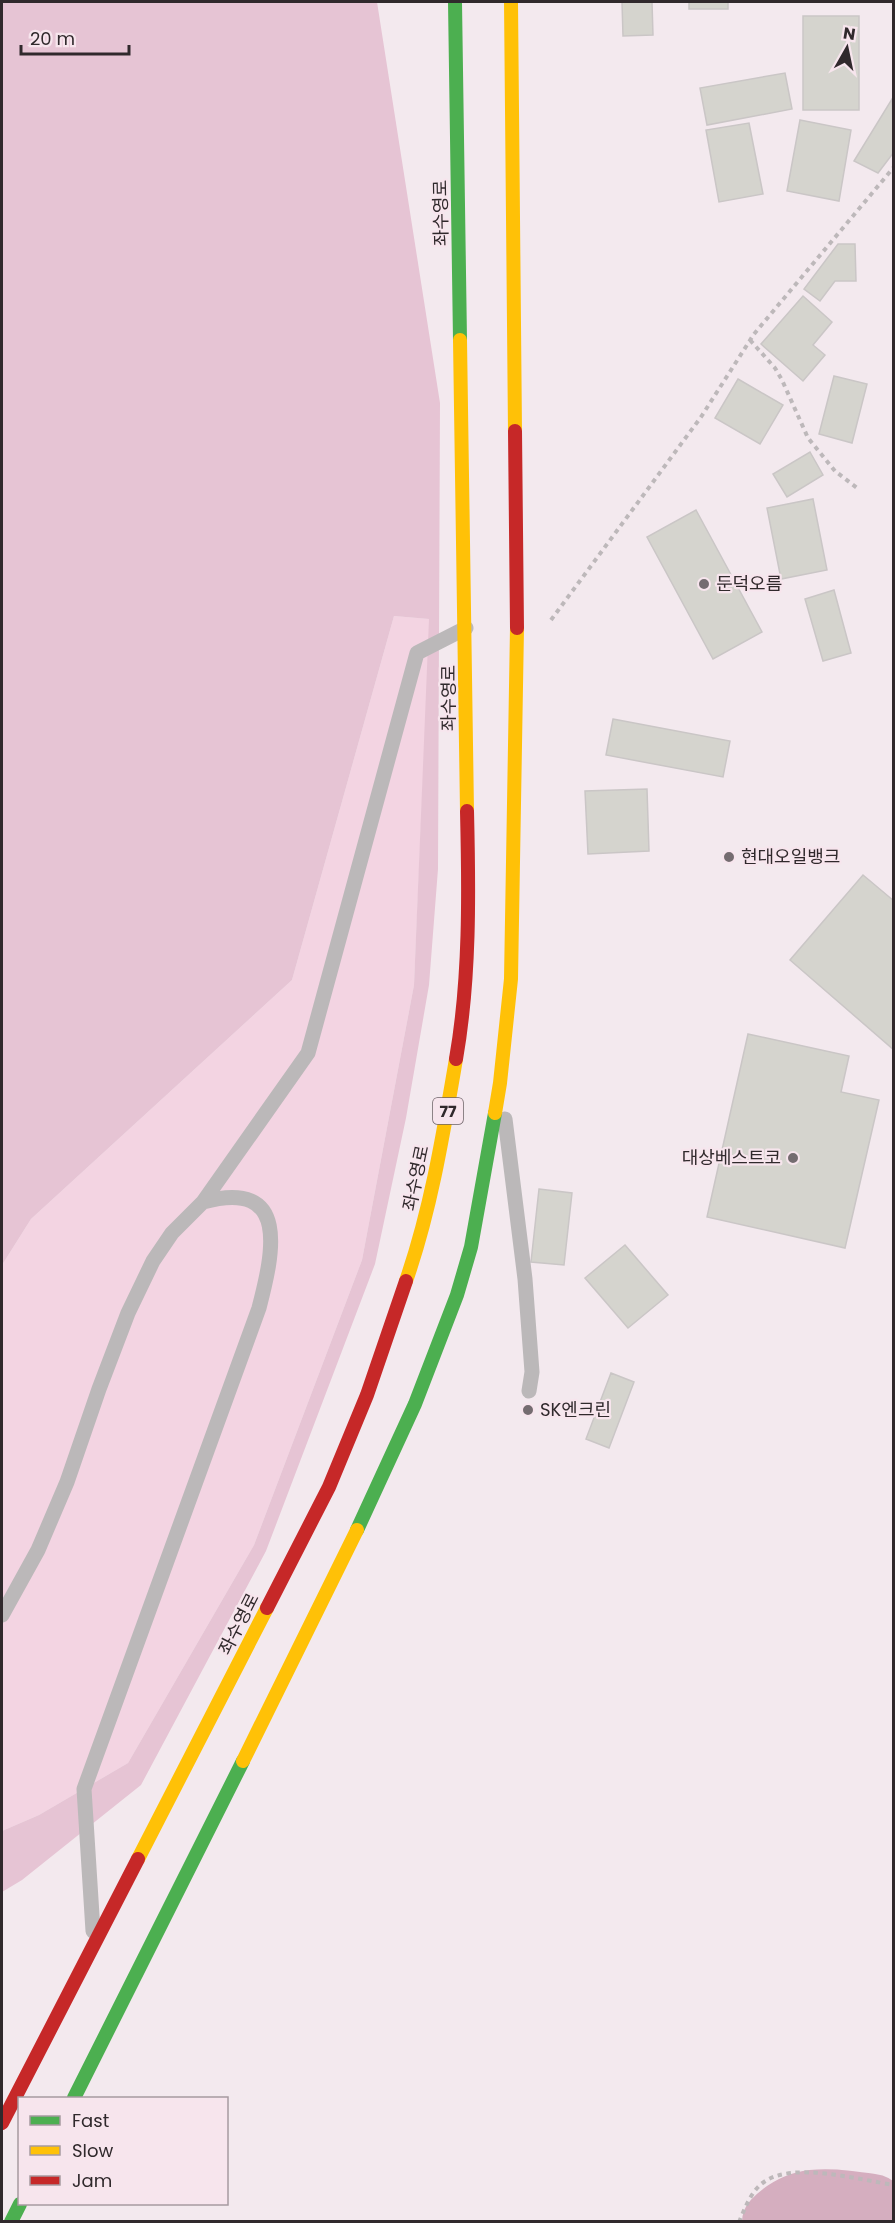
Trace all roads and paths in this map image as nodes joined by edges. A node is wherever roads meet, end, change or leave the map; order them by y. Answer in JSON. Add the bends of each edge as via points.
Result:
{"nodes":[{"id":1,"x":455,"y":2,"type":"edge"},
{"id":2,"x":511,"y":2,"type":"edge"},
{"id":3,"x":894,"y":167,"type":"edge"},
{"id":4,"x":750,"y":340,"type":"junction"},
{"id":5,"x":857,"y":488,"type":"dead end"},
{"id":6,"x":466,"y":628,"type":"junction"},
{"id":7,"x":545,"y":628,"type":"dead end"},
{"id":8,"x":500,"y":1083,"type":"junction"},
{"id":9,"x":202,"y":1202,"type":"junction"},
{"id":10,"x":529,"y":1391,"type":"dead end"},
{"id":11,"x":2,"y":1615,"type":"edge"},
{"id":12,"x":94,"y":1945,"type":"junction"},
{"id":13,"x":75,"y":2097,"type":"edge"},
{"id":14,"x":2,"y":2123,"type":"edge"},
{"id":15,"x":894,"y":2185,"type":"edge"},
{"id":16,"x":20,"y":2205,"type":"edge"},
{"id":17,"x":11,"y":2222,"type":"edge"},
{"id":18,"x":739,"y":2222,"type":"edge"}],
"edges":[{"from":1,"to":6,"type":"main road","name":"좌수영로","number":"77"},
{"from":2,"to":8,"type":"main road","via":[[517,666],[511,979]]},
{"from":3,"to":4,"type":"path"},
{"from":4,"to":5,"type":"path","via":[[775,368],[808,438],[835,471]]},
{"from":4,"to":7,"type":"path","via":[[701,417]]},
{"from":6,"to":9,"type":"lane","via":[[417,653],[308,1053]]},
{"from":6,"to":12,"type":"main road","name":"좌수영로","number":"77","via":[[468,855],[461,1029],[420,1242],[367,1395],[329,1487]]},
{"from":8,"to":10,"type":"lane","via":[[525,1279],[532,1372]]},
{"from":8,"to":13,"type":"main road","via":[[471,1247],[415,1404],[363,1517]]},
{"from":9,"to":11,"type":"lane","via":[[162,1245],[136,1294],[67,1482],[42,1540]]},
{"from":9,"to":12,"type":"lane","via":[[238,1197],[256,1204],[269,1223],[271,1255],[259,1308],[84,1789]]},
{"from":12,"to":14,"type":"main road","name":"좌수영로","number":"77"},
{"from":15,"to":18,"type":"path","via":[[809,2172],[785,2173],[765,2182],[754,2193]]},
{"from":16,"to":17,"type":"main road"}]}
